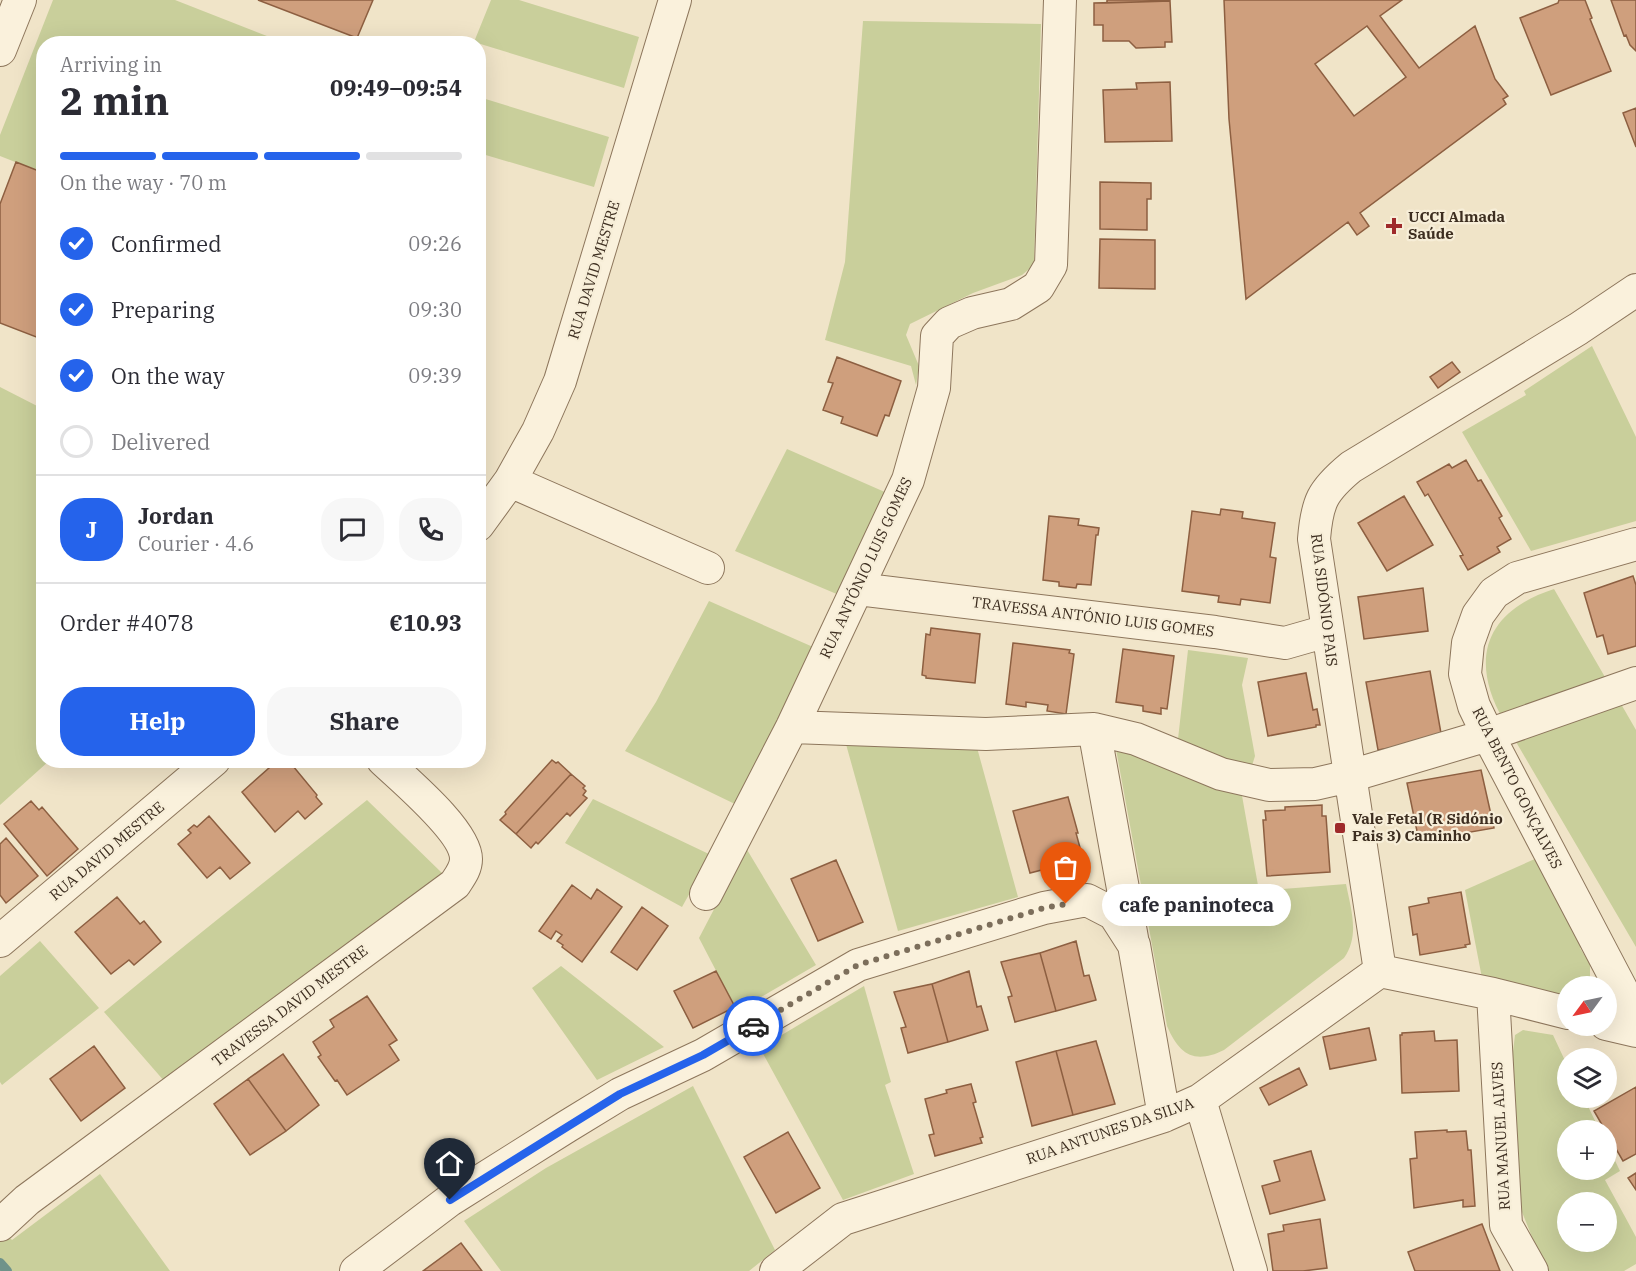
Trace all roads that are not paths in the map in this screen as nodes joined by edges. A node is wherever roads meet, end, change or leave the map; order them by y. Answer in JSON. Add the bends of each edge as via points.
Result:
{"nodes":[{"id":1,"x":20,"y":0,"type":"edge"},
{"id":2,"x":675,"y":0,"type":"edge"},
{"id":3,"x":1060,"y":0,"type":"edge"},
{"id":4,"x":0,"y":50,"type":"edge"},
{"id":5,"x":1636,"y":290,"type":"edge"},
{"id":6,"x":510,"y":481,"type":"junction"},
{"id":7,"x":486,"y":514,"type":"edge"},
{"id":8,"x":1636,"y":544,"type":"edge"},
{"id":9,"x":708,"y":568,"type":"dead end"},
{"id":10,"x":858,"y":589,"type":"junction"},
{"id":11,"x":1327,"y":631,"type":"junction"},
{"id":12,"x":1636,"y":682,"type":"edge"},
{"id":13,"x":792,"y":727,"type":"junction"},
{"id":14,"x":1094,"y":729,"type":"junction"},
{"id":15,"x":1488,"y":735,"type":"junction"},
{"id":16,"x":205,"y":768,"type":"edge"},
{"id":17,"x":391,"y":768,"type":"edge"},
{"id":18,"x":1350,"y":776,"type":"junction"},
{"id":19,"x":706,"y":894,"type":"dead end"},
{"id":20,"x":0,"y":941,"type":"edge"},
{"id":21,"x":1134,"y":945,"type":"junction"},
{"id":22,"x":1380,"y":971,"type":"junction"},
{"id":23,"x":1494,"y":994,"type":"junction"},
{"id":24,"x":1557,"y":1010,"type":"edge"},
{"id":25,"x":1636,"y":1017,"type":"edge"},
{"id":26,"x":1617,"y":1027,"type":"edge"},
{"id":27,"x":1636,"y":1031,"type":"edge"},
{"id":28,"x":1200,"y":1100,"type":"junction"},
{"id":29,"x":1164,"y":1116,"type":"junction"},
{"id":30,"x":0,"y":1225,"type":"edge"},
{"id":31,"x":356,"y":1271,"type":"edge"},
{"id":32,"x":776,"y":1271,"type":"edge"},
{"id":33,"x":1251,"y":1271,"type":"edge"},
{"id":34,"x":1532,"y":1271,"type":"edge"}],
"edges":[{"from":1,"to":4,"type":"street"},
{"from":2,"to":6,"type":"street","name":"RUA DAVID MESTRE","via":[[560,381]]},
{"from":3,"to":10,"type":"street","name":"RUA ANTÓNIO LUIS GOMES","via":[[1051,265],[1038,288],[1011,304],[949,323],[937,336],[934,388],[908,480]]},
{"from":5,"to":11,"type":"street","name":"RUA SIDÓNIO PAIS","via":[[1351,467],[1330,484],[1316,511],[1314,539]]},
{"from":6,"to":7,"type":"street","name":"RUA DAVID MESTRE"},
{"from":6,"to":9,"type":"street"},
{"from":8,"to":15,"type":"street","name":"RUA BENTO GONÇALVES","via":[[1517,578],[1494,593],[1478,615],[1468,643],[1465,674]]},
{"from":10,"to":11,"type":"street","name":"TRAVESSA ANTÓNIO LUIS GOMES","via":[[1285,643]]},
{"from":10,"to":13,"type":"street","name":"RUA ANTÓNIO LUIS GOMES"},
{"from":11,"to":18,"type":"street","name":"RUA SIDÓNIO PAIS"},
{"from":12,"to":15,"type":"street"},
{"from":13,"to":14,"type":"street","via":[[986,734]]},
{"from":13,"to":19,"type":"street","name":"RUA ANTÓNIO LUIS GOMES"},
{"from":14,"to":18,"type":"street","via":[[1136,739],[1221,774],[1269,785],[1315,784]]},
{"from":14,"to":21,"type":"street"},
{"from":15,"to":18,"type":"street"},
{"from":15,"to":25,"type":"street","name":"RUA BENTO GONÇALVES"},
{"from":16,"to":20,"type":"street","name":"RUA DAVID MESTRE"},
{"from":17,"to":30,"type":"street","name":"TRAVESSA DAVID MESTRE","via":[[449,824],[461,843],[466,858],[455,884],[27,1200]]},
{"from":18,"to":22,"type":"street","name":"RUA SIDÓNIO PAIS"},
{"from":21,"to":29,"type":"street"},
{"from":21,"to":31,"type":"street","via":[[1114,914],[1087,900],[1044,908],[858,965],[703,1055],[620,1094],[566,1126],[450,1200]]},
{"from":22,"to":23,"type":"street"},
{"from":22,"to":28,"type":"street","name":"RUA ANTUNES DA SILVA"},
{"from":23,"to":24,"type":"street"},
{"from":23,"to":34,"type":"street","name":"RUA MANUEL ALVES","via":[[1506,1224]]},
{"from":26,"to":27,"type":"street"},
{"from":28,"to":29,"type":"street","name":"RUA ANTUNES DA SILVA"},
{"from":28,"to":33,"type":"street"},
{"from":29,"to":32,"type":"street","name":"RUA ANTUNES DA SILVA","via":[[843,1219]]}]}
